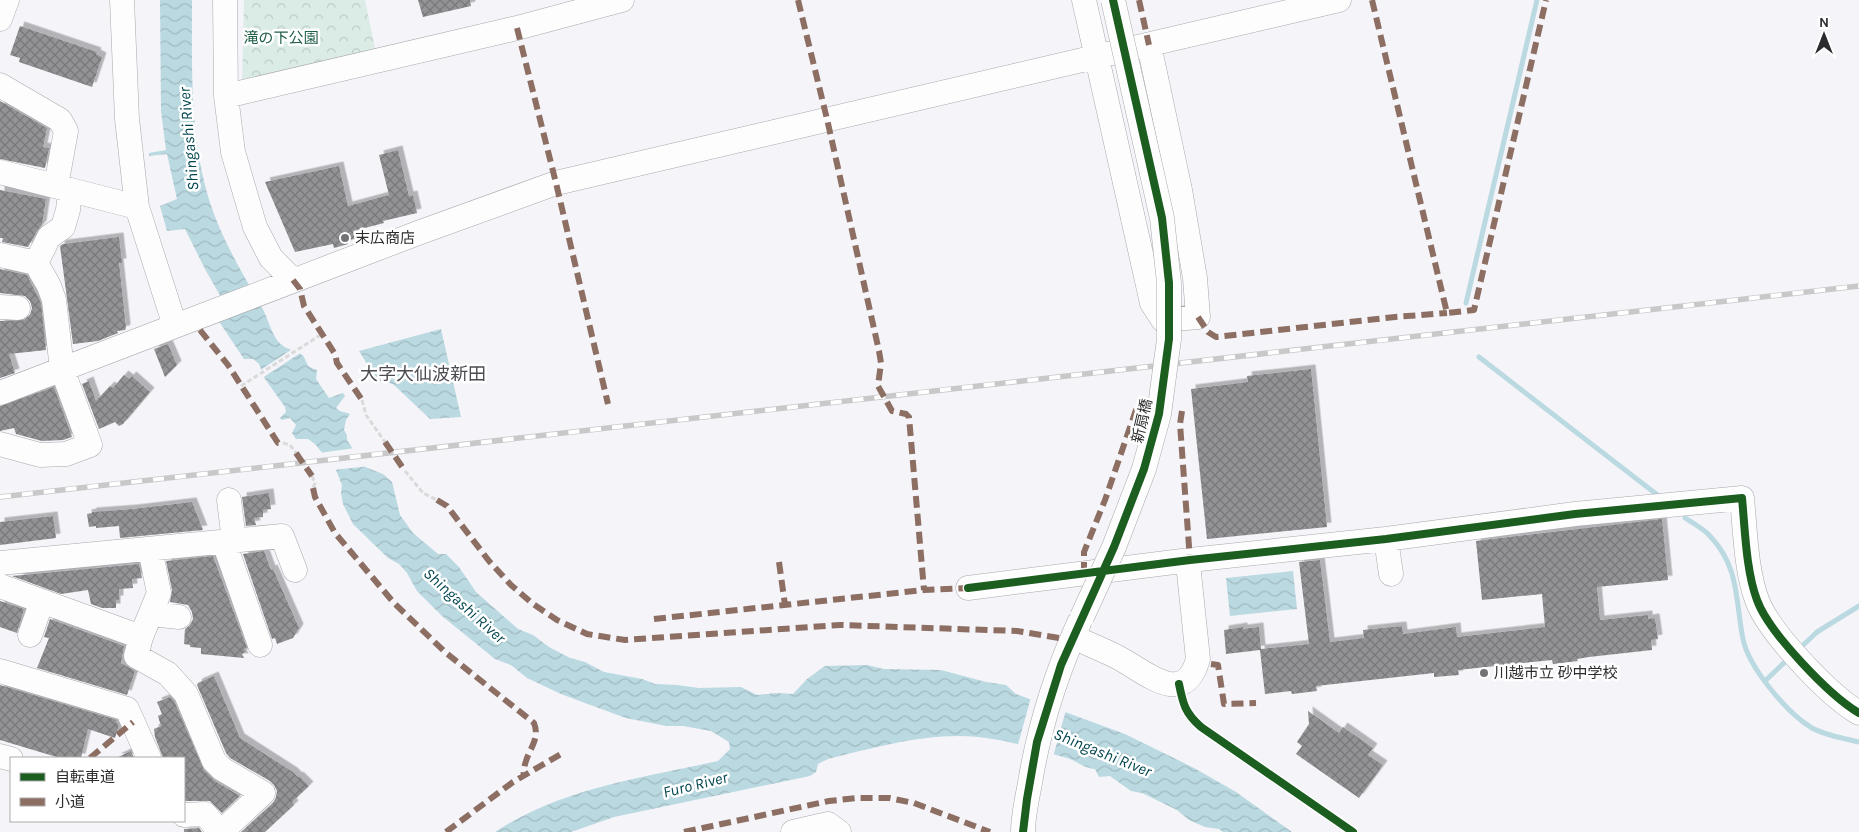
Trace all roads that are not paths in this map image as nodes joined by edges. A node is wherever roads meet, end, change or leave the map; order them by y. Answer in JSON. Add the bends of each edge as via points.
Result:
{"nodes":[{"id":1,"x":7,"y":0,"type":"edge"},
{"id":2,"x":122,"y":0,"type":"edge"},
{"id":3,"x":225,"y":0,"type":"edge"},
{"id":4,"x":622,"y":0,"type":"edge"},
{"id":5,"x":1084,"y":0,"type":"edge"},
{"id":6,"x":1113,"y":0,"type":"edge"},
{"id":7,"x":1339,"y":0,"type":"edge"},
{"id":8,"x":0,"y":19,"type":"edge"},
{"id":9,"x":1149,"y":45,"type":"junction"},
{"id":10,"x":1098,"y":56,"type":"junction"},
{"id":11,"x":0,"y":85,"type":"edge"},
{"id":12,"x":226,"y":96,"type":"junction"},
{"id":13,"x":0,"y":172,"type":"edge"},
{"id":14,"x":63,"y":188,"type":"junction"},
{"id":15,"x":137,"y":207,"type":"junction"},
{"id":16,"x":0,"y":255,"type":"edge"},
{"id":17,"x":36,"y":263,"type":"junction"},
{"id":18,"x":286,"y":283,"type":"junction"},
{"id":19,"x":175,"y":326,"type":"junction"},
{"id":20,"x":62,"y":369,"type":"junction"},
{"id":21,"x":0,"y":393,"type":"edge"},
{"id":22,"x":0,"y":444,"type":"edge"},
{"id":23,"x":229,"y":500,"type":"dead end"},
{"id":24,"x":1386,"y":539,"type":"junction"},
{"id":25,"x":229,"y":541,"type":"junction"},
{"id":26,"x":150,"y":549,"type":"junction"},
{"id":27,"x":1190,"y":560,"type":"junction"},
{"id":28,"x":0,"y":563,"type":"edge"},
{"id":29,"x":295,"y":570,"type":"dead end"},
{"id":30,"x":1391,"y":574,"type":"dead end"},
{"id":31,"x":0,"y":586,"type":"edge"},
{"id":32,"x":968,"y":588,"type":"dead end"},
{"id":33,"x":42,"y":601,"type":"junction"},
{"id":34,"x":152,"y":614,"type":"junction"},
{"id":35,"x":180,"y":617,"type":"dead end"},
{"id":36,"x":1078,"y":627,"type":"junction"},
{"id":37,"x":30,"y":635,"type":"dead end"},
{"id":38,"x":141,"y":638,"type":"junction"},
{"id":39,"x":260,"y":644,"type":"dead end"},
{"id":40,"x":0,"y":670,"type":"edge"},
{"id":41,"x":1859,"y":713,"type":"edge"},
{"id":42,"x":149,"y":757,"type":"edge"},
{"id":43,"x":185,"y":815,"type":"edge"},
{"id":44,"x":1023,"y":830,"type":"edge"},
{"id":45,"x":220,"y":832,"type":"edge"},
{"id":46,"x":793,"y":832,"type":"edge"},
{"id":47,"x":840,"y":832,"type":"edge"}],
"edges":[{"from":1,"to":8,"type":"street"},
{"from":2,"to":15,"type":"street","via":[[127,119]]},
{"from":3,"to":12,"type":"street"},
{"from":4,"to":12,"type":"street"},
{"from":5,"to":10,"type":"street"},
{"from":6,"to":36,"type":"street","name":"新扇橋","bridge":true,"via":[[1162,218],[1169,283],[1169,330],[1159,414],[1144,469]]},
{"from":7,"to":9,"type":"street"},
{"from":9,"to":10,"type":"street"},
{"from":9,"to":10,"type":"street","via":[[1196,278],[1198,317],[1163,320],[1152,303]]},
{"from":10,"to":18,"type":"street","via":[[556,183]]},
{"from":11,"to":14,"type":"street","via":[[60,120],[66,131]]},
{"from":12,"to":18,"type":"street","via":[[233,152],[255,227]]},
{"from":13,"to":14,"type":"street"},
{"from":14,"to":15,"type":"street"},
{"from":14,"to":17,"type":"street","via":[[68,210],[63,227],[49,237]]},
{"from":15,"to":19,"type":"street"},
{"from":16,"to":17,"type":"street"},
{"from":17,"to":20,"type":"street","via":[[50,286],[54,300]]},
{"from":18,"to":19,"type":"street"},
{"from":19,"to":20,"type":"street"},
{"from":20,"to":21,"type":"street"},
{"from":20,"to":22,"type":"street","via":[[90,445],[66,454],[40,455]]},
{"from":23,"to":25,"type":"street"},
{"from":24,"to":27,"type":"street"},
{"from":24,"to":30,"type":"street"},
{"from":24,"to":41,"type":"street","via":[[1575,514],[1742,498],[1752,584],[1758,602],[1786,645],[1844,705]]},
{"from":25,"to":26,"type":"street"},
{"from":25,"to":29,"type":"street","via":[[282,536]]},
{"from":25,"to":39,"type":"street"},
{"from":26,"to":28,"type":"street"},
{"from":26,"to":34,"type":"street","via":[[159,593]]},
{"from":27,"to":32,"type":"street"},
{"from":27,"to":36,"type":"street","via":[[1198,659],[1190,678],[1179,684],[1157,681]]},
{"from":31,"to":33,"type":"street"},
{"from":33,"to":37,"type":"street"},
{"from":33,"to":38,"type":"street"},
{"from":34,"to":35,"type":"street"},
{"from":34,"to":38,"type":"street"},
{"from":36,"to":44,"type":"street","name":"新扇橋","via":[[1061,665],[1037,742]]},
{"from":38,"to":45,"type":"street","via":[[136,656],[168,674],[186,694],[214,761],[263,794]]},
{"from":40,"to":42,"type":"street","via":[[126,709]]},
{"from":43,"to":45,"type":"street","via":[[205,814]]},
{"from":46,"to":47,"type":"street","via":[[828,824]]}]}
